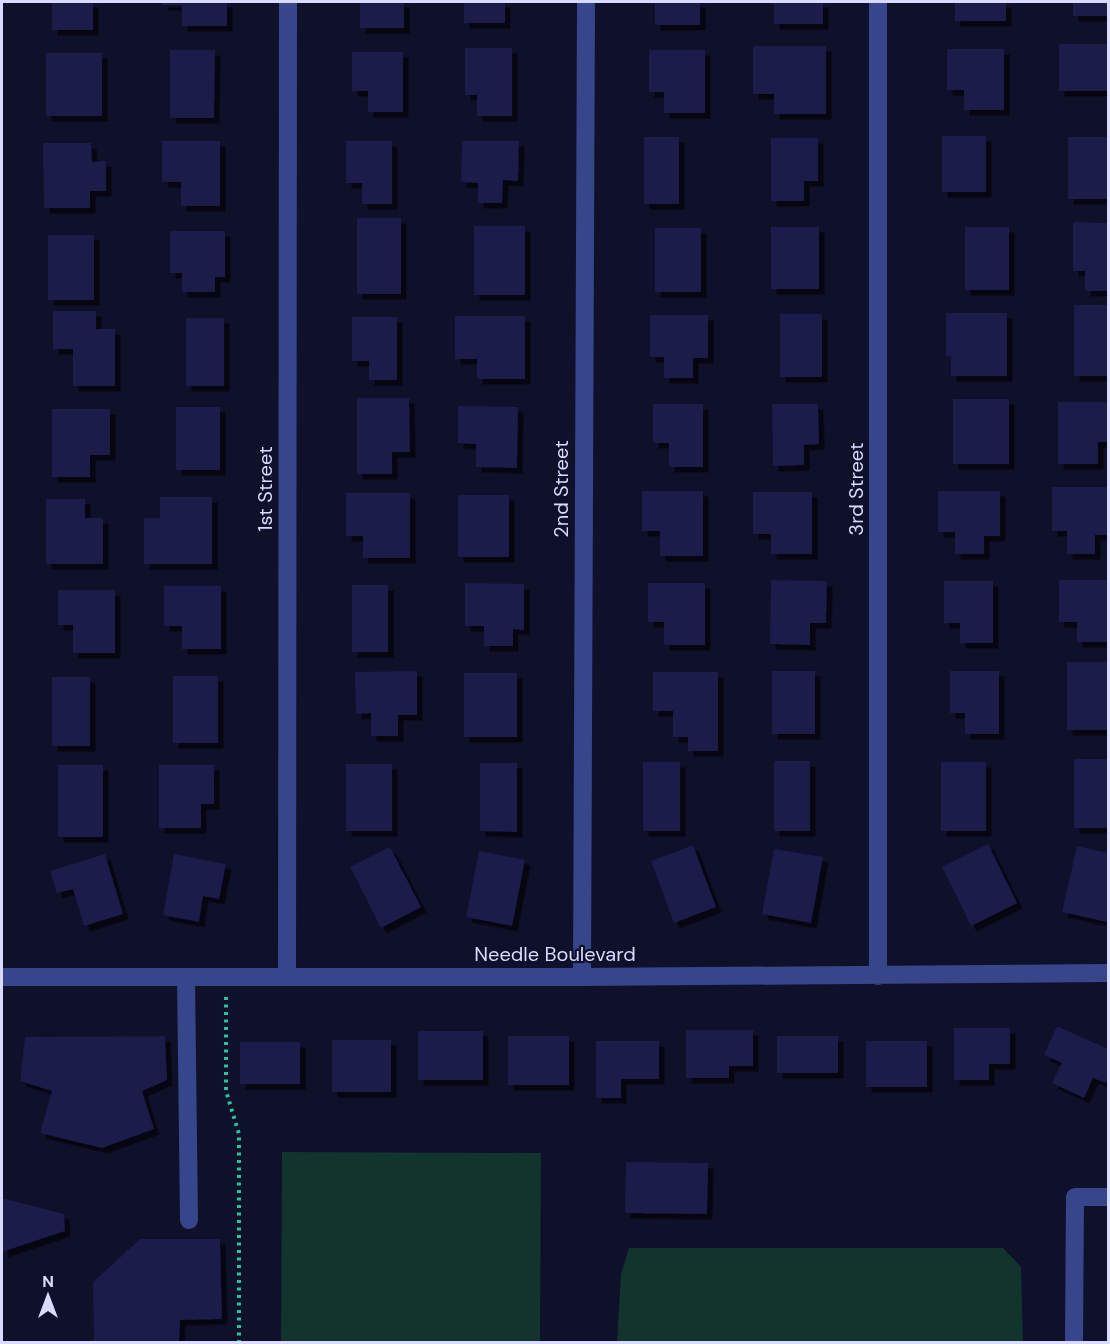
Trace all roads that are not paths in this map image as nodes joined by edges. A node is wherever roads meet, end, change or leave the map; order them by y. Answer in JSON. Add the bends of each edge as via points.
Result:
{"nodes":[{"id":1,"x":288,"y":2,"type":"edge"},
{"id":2,"x":586,"y":2,"type":"edge"},
{"id":3,"x":878,"y":2,"type":"edge"},
{"id":4,"x":1108,"y":973,"type":"edge"},
{"id":5,"x":878,"y":976,"type":"junction"},
{"id":6,"x":2,"y":977,"type":"edge"},
{"id":7,"x":186,"y":977,"type":"junction"},
{"id":8,"x":287,"y":977,"type":"junction"},
{"id":9,"x":582,"y":977,"type":"junction"},
{"id":10,"x":1108,"y":1197,"type":"edge"},
{"id":11,"x":189,"y":1220,"type":"dead end"},
{"id":12,"x":1074,"y":1342,"type":"edge"}],
"edges":[{"from":1,"to":8,"type":"street","name":"1st Street"},
{"from":2,"to":9,"type":"street","name":"2nd Street"},
{"from":3,"to":5,"type":"street","name":"3rd Street"},
{"from":4,"to":5,"type":"street","name":"Needle Boulevard"},
{"from":5,"to":9,"type":"street","name":"Needle Boulevard"},
{"from":6,"to":7,"type":"street","name":"Needle Boulevard"},
{"from":7,"to":8,"type":"street","name":"Needle Boulevard"},
{"from":7,"to":11,"type":"street"},
{"from":8,"to":9,"type":"street","name":"Needle Boulevard"},
{"from":10,"to":12,"type":"street","via":[[1075,1197]]}]}
